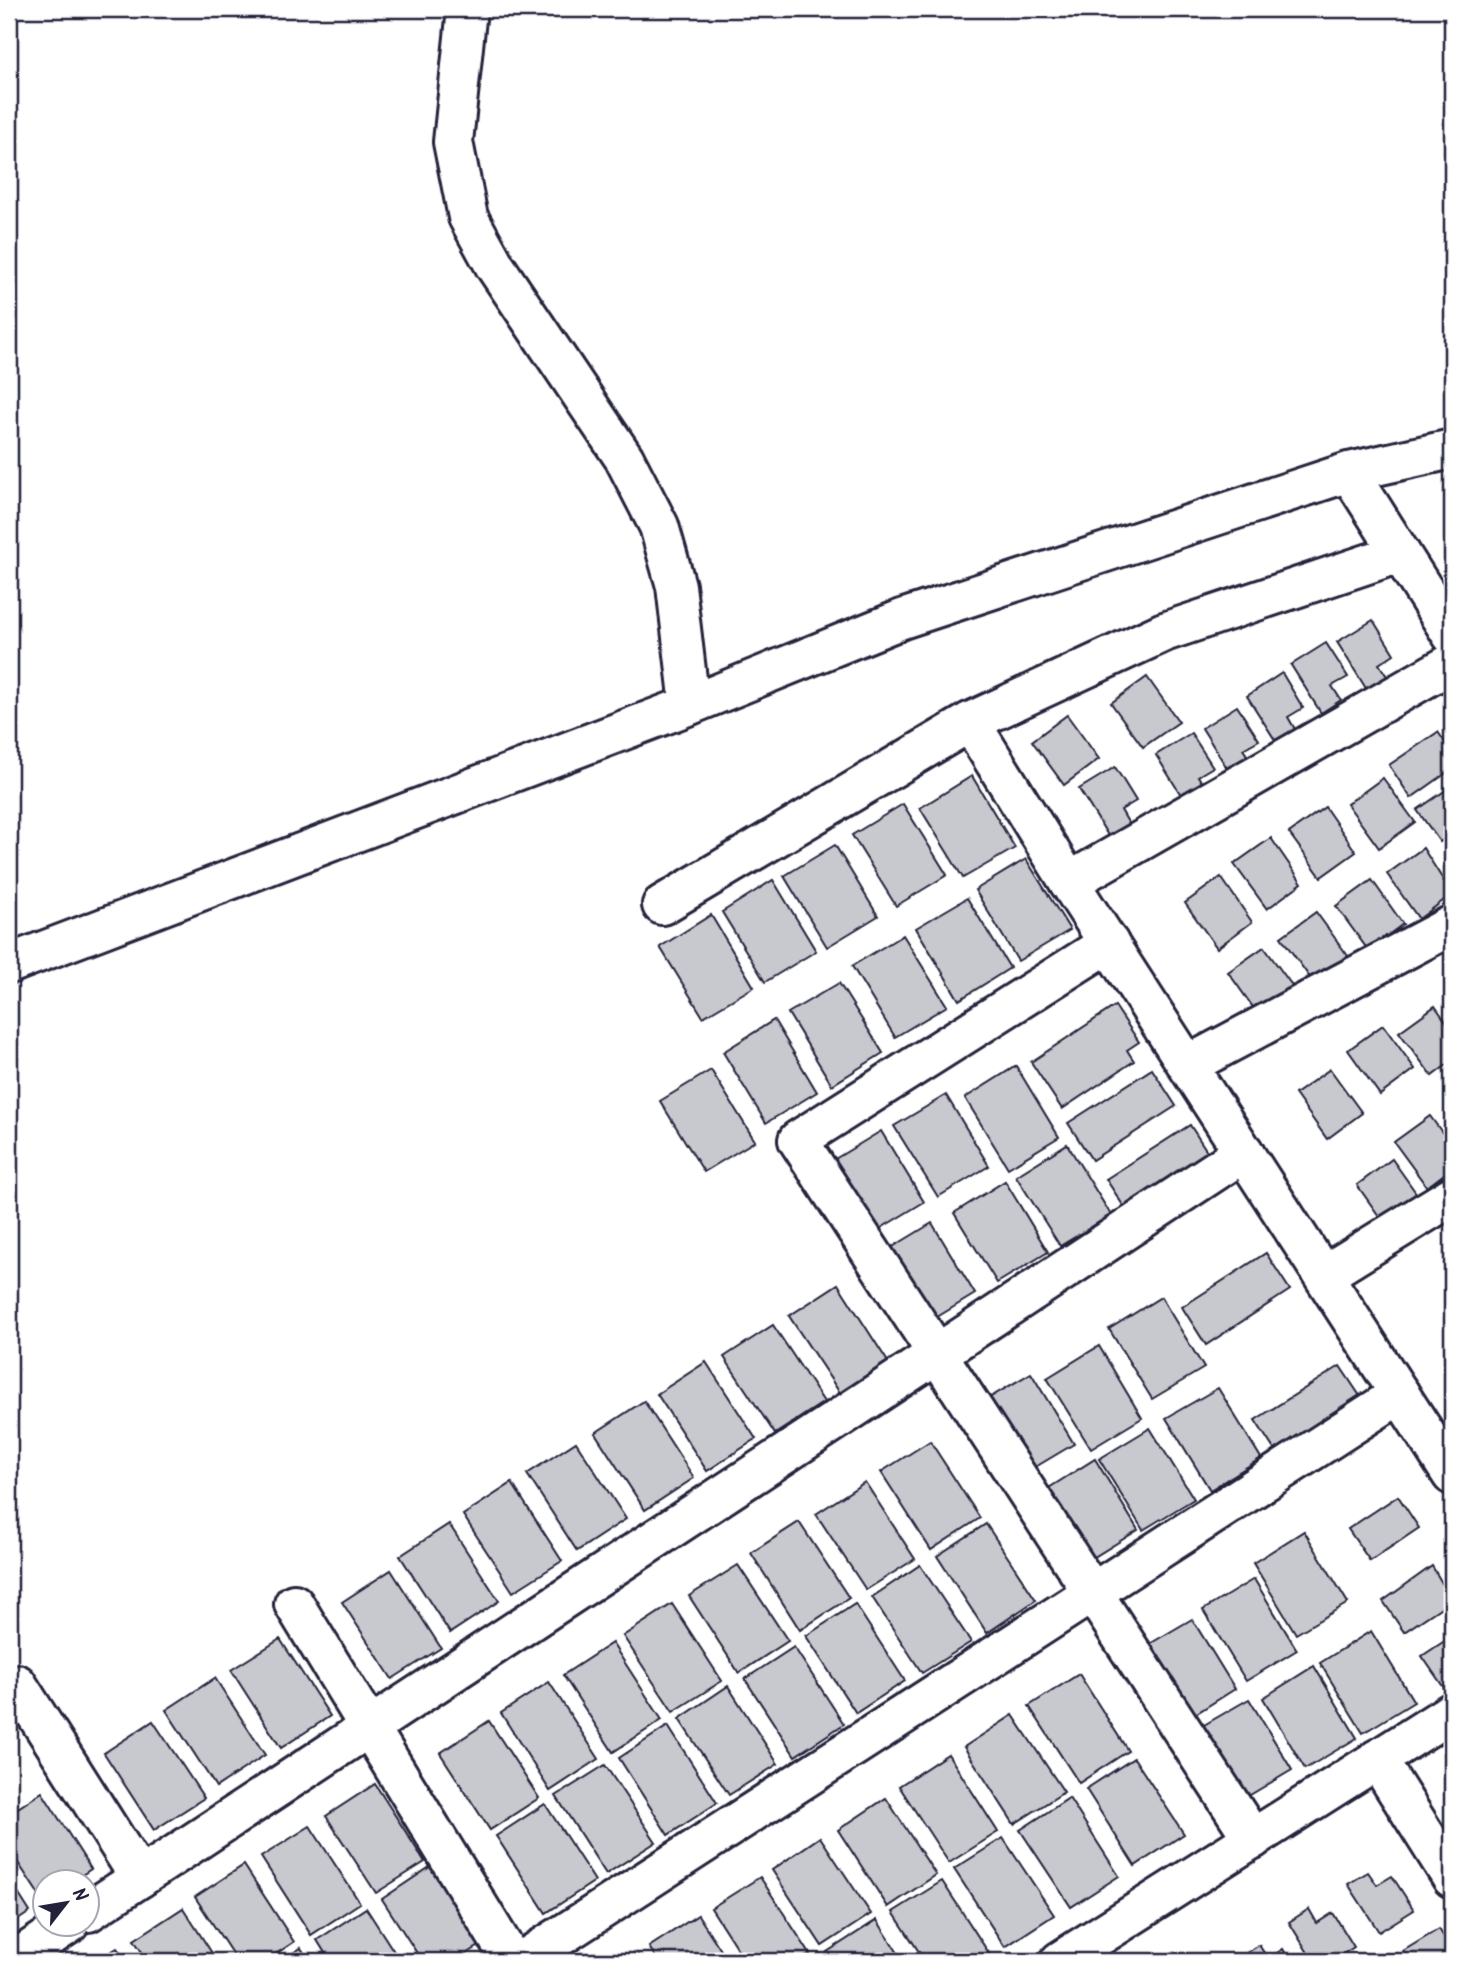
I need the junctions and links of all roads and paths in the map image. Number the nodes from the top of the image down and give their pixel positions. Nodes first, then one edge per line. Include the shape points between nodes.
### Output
1 (467, 9) edge
2 (1452, 449) edge
3 (1349, 472) junction
4 (1400, 553) junction
5 (1452, 635) edge
6 (1452, 663) edge
7 (690, 705) junction
8 (970, 722) junction
9 (1069, 882) junction
10 (663, 905) dead end
11 (1452, 925) edge
12 (1109, 943) junction
13 (9, 964) edge
14 (1188, 1065) junction
15 (1244, 1152) junction
16 (1452, 1196) edge
17 (1324, 1275) junction
18 (937, 1353) junction
19 (1400, 1394) junction
20 (1452, 1475) edge
21 (1092, 1592) junction
22 (294, 1604) dead end
23 (17, 1684) dead end
24 (1452, 1712) edge
25 (369, 1727) junction
26 (1377, 1759) junction
27 (1253, 1839) junction
28 (140, 1878) junction
29 (1452, 1878) edge
30 (102, 1903) edge
31 (48, 1938) edge
32 (13, 1961) edge
33 (512, 1961) edge
34 (522, 1961) edge
35 (1060, 1961) edge

1 - 7 street via 453,142 468,217 495,267 624,458 659,526 676,586
2 - 3 street
3 - 4 street
3 - 7 street via 902,619
4 - 5 street
4 - 8 street via 1164,632
6 - 9 street
7 - 13 street
8 - 9 street
8 - 10 street
9 - 12 street
11 - 14 street
12 - 14 street
12 - 18 street via 798,1140
14 - 15 street
15 - 17 street
15 - 18 street
16 - 17 street
17 - 19 street
18 - 21 street
18 - 25 street
19 - 20 street
19 - 21 street
21 - 27 street
21 - 34 street
22 - 25 street
23 - 28 street
24 - 26 street
25 - 28 street
25 - 33 street
26 - 27 street
26 - 29 street
27 - 35 street
28 - 30 street
31 - 32 street

